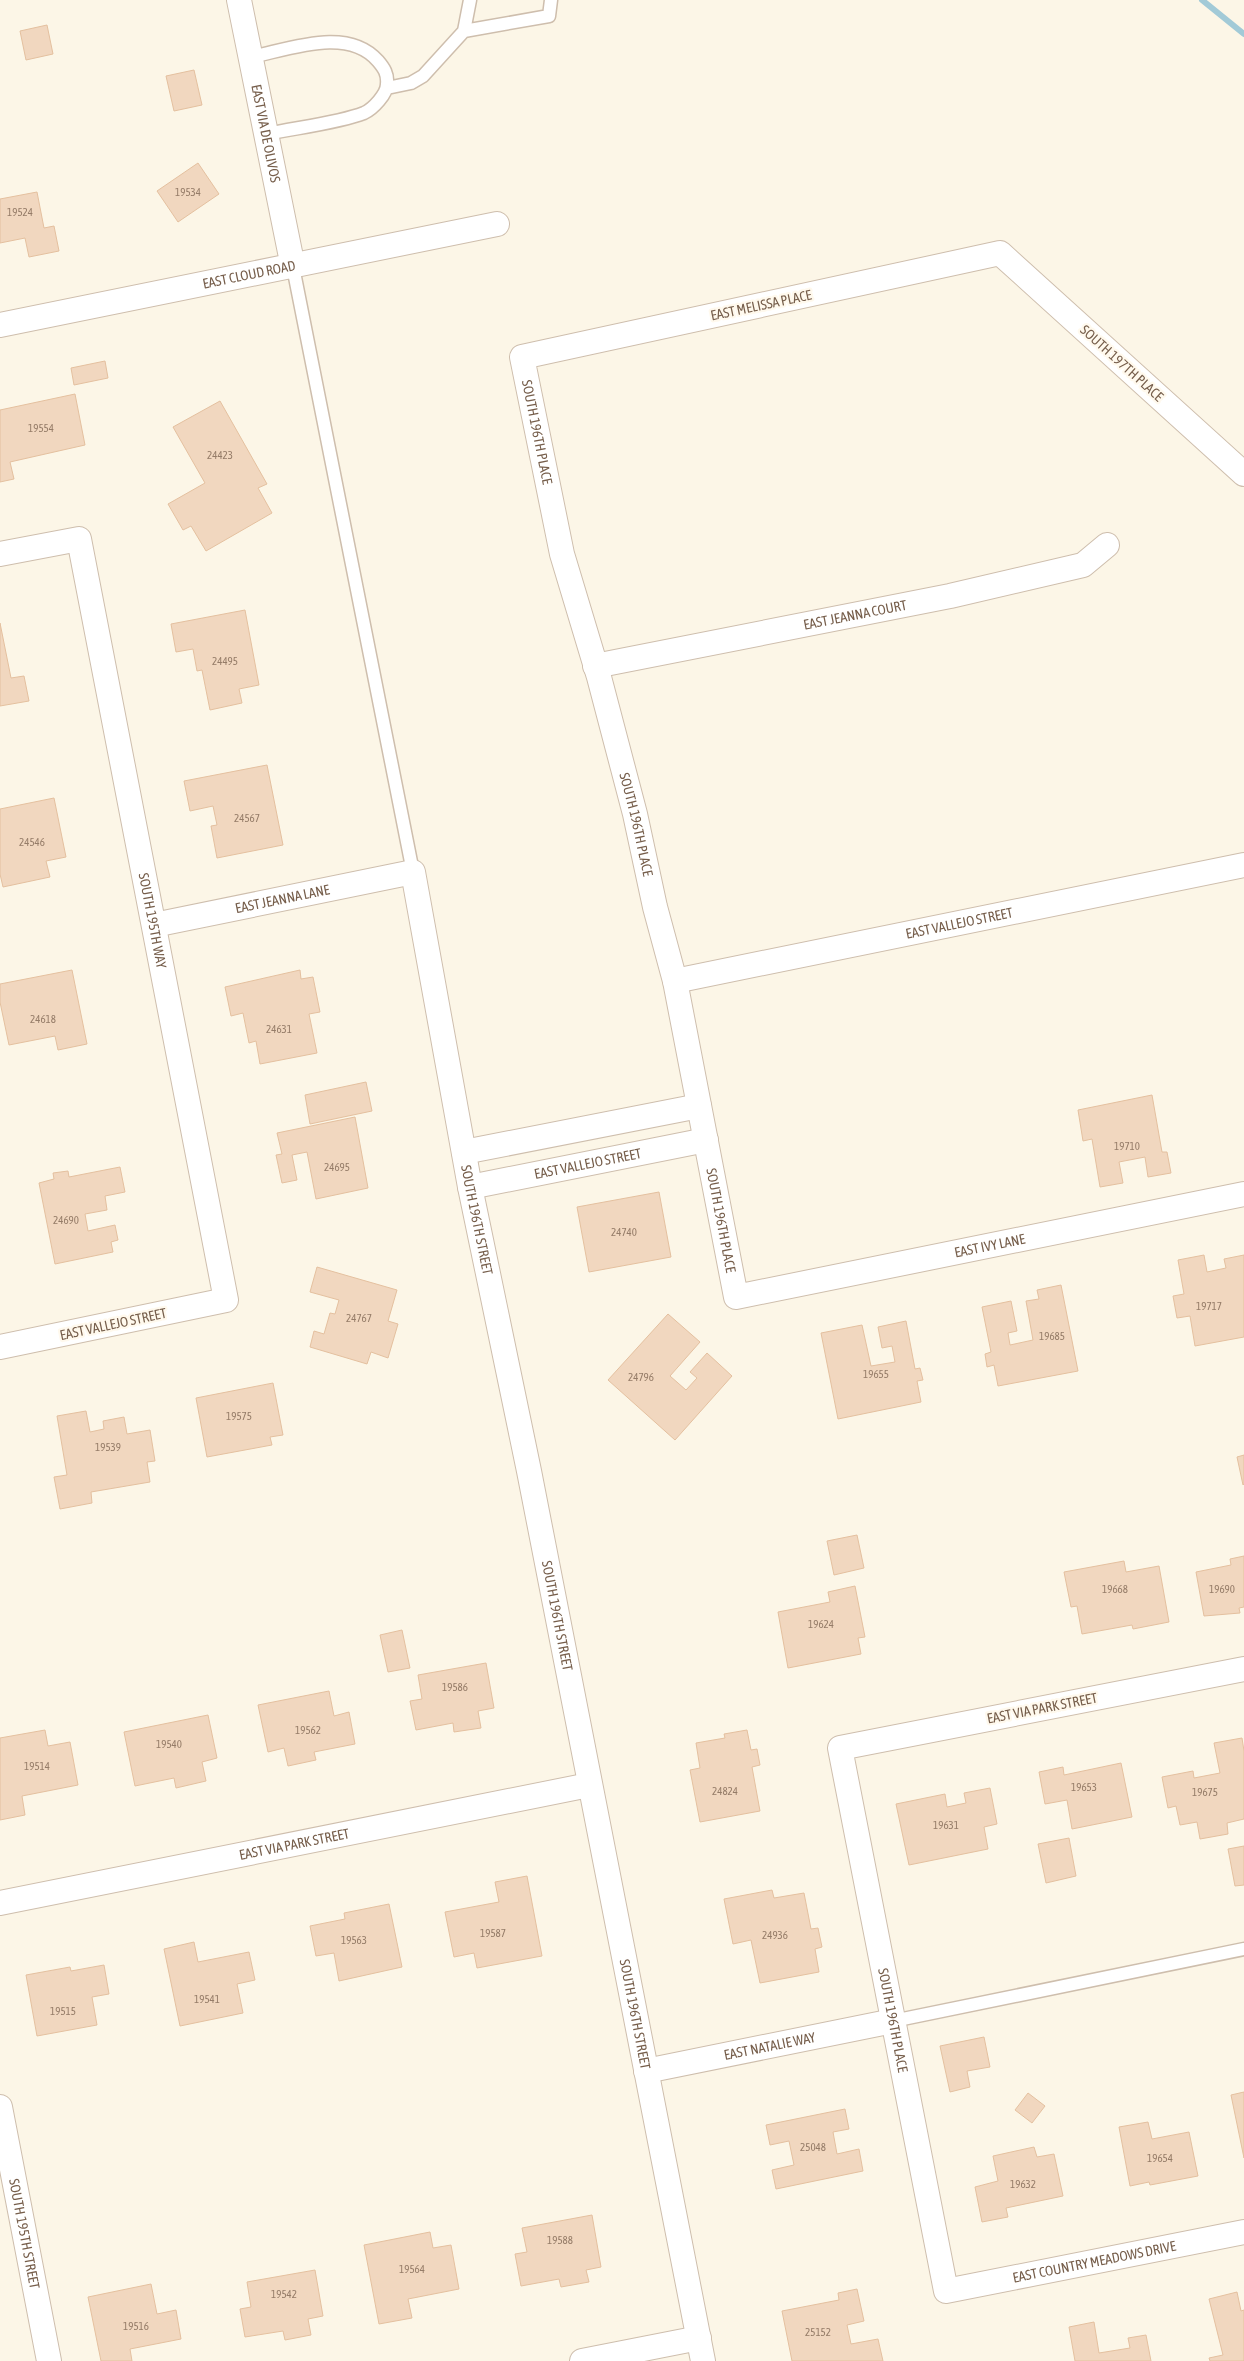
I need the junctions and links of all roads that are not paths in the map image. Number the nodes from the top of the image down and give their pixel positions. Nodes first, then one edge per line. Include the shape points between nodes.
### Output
1 (240, 0) edge
2 (470, 0) edge
3 (552, 0) edge
4 (464, 31) junction
5 (251, 58) junction
6 (388, 88) junction
7 (266, 134) junction
8 (497, 224) dead end
9 (1000, 253) joint
10 (293, 267) junction
11 (0, 325) edge
12 (522, 357) joint
13 (1244, 474) edge
14 (1106, 544) dead end
15 (0, 554) edge
16 (595, 666) junction
17 (1244, 865) edge
18 (412, 872) junction
19 (154, 925) junction
20 (675, 981) junction
21 (700, 1106) junction
22 (630, 1120) junction
23 (706, 1140) junction
24 (464, 1152) junction
25 (636, 1154) junction
26 (470, 1187) junction
27 (1244, 1194) edge
28 (736, 1296) joint
29 (226, 1300) joint
30 (0, 1347) edge
31 (1244, 1669) edge
32 (840, 1748) joint
33 (589, 1785) junction
34 (0, 1903) edge
35 (1244, 1949) edge
36 (893, 2021) junction
37 (646, 2071) junction
38 (0, 2107) edge
39 (1244, 2232) edge
40 (946, 2291) joint
41 (699, 2338) junction
42 (49, 2361) edge
43 (582, 2361) edge
44 (703, 2361) edge

1 - 5 street, EAST VIA DE OLIVOS
2 - 4 lane
3 - 4 lane via 548,16
4 - 6 lane via 423,76 411,83
5 - 6 lane via 323,42 346,42 363,48 385,69
5 - 7 street, EAST VIA DE OLIVOS
6 - 7 lane via 365,113
7 - 10 street, EAST VIA DE OLIVOS
8 - 10 street, EAST CLOUD ROAD
9 - 12 street, EAST MELISSA PLACE
9 - 13 street, SOUTH 197TH PLACE
10 - 11 street, EAST CLOUD ROAD
10 - 18 lane
12 - 16 street, SOUTH 196TH PLACE via 562,554
14 - 16 street, EAST JEANNA COURT via 1083,565 950,596
15 - 19 street, SOUTH 195TH WAY via 79,539
16 - 20 street, SOUTH 196TH PLACE
17 - 20 street, EAST VALLEJO STREET
18 - 19 street, EAST JEANNA LANE
18 - 24 street, SOUTH 196TH STREET
19 - 29 street, SOUTH 195TH WAY
20 - 21 street, SOUTH 196TH PLACE
21 - 22 street
21 - 23 street, SOUTH 196TH PLACE
22 - 24 street
22 - 25 street
23 - 25 street, EAST VALLEJO STREET
23 - 28 street, SOUTH 196TH PLACE
24 - 26 street, SOUTH 196TH STREET
25 - 26 street, EAST VALLEJO STREET
26 - 33 street, SOUTH 196TH STREET
27 - 28 street, EAST IVY LANE
29 - 30 street, EAST VALLEJO STREET
31 - 32 street, EAST VIA PARK STREET
32 - 36 street, SOUTH 196TH PLACE
33 - 34 street, EAST VIA PARK STREET
33 - 37 street, SOUTH 196TH STREET
35 - 36 lane
36 - 37 street, EAST NATALIE WAY
36 - 40 street, SOUTH 196TH PLACE
37 - 41 street, SOUTH 196TH STREET
38 - 42 street, SOUTH 195TH STREET
39 - 40 street, EAST COUNTRY MEADOWS DRIVE
41 - 43 street
41 - 44 street, SOUTH 196TH STREET

